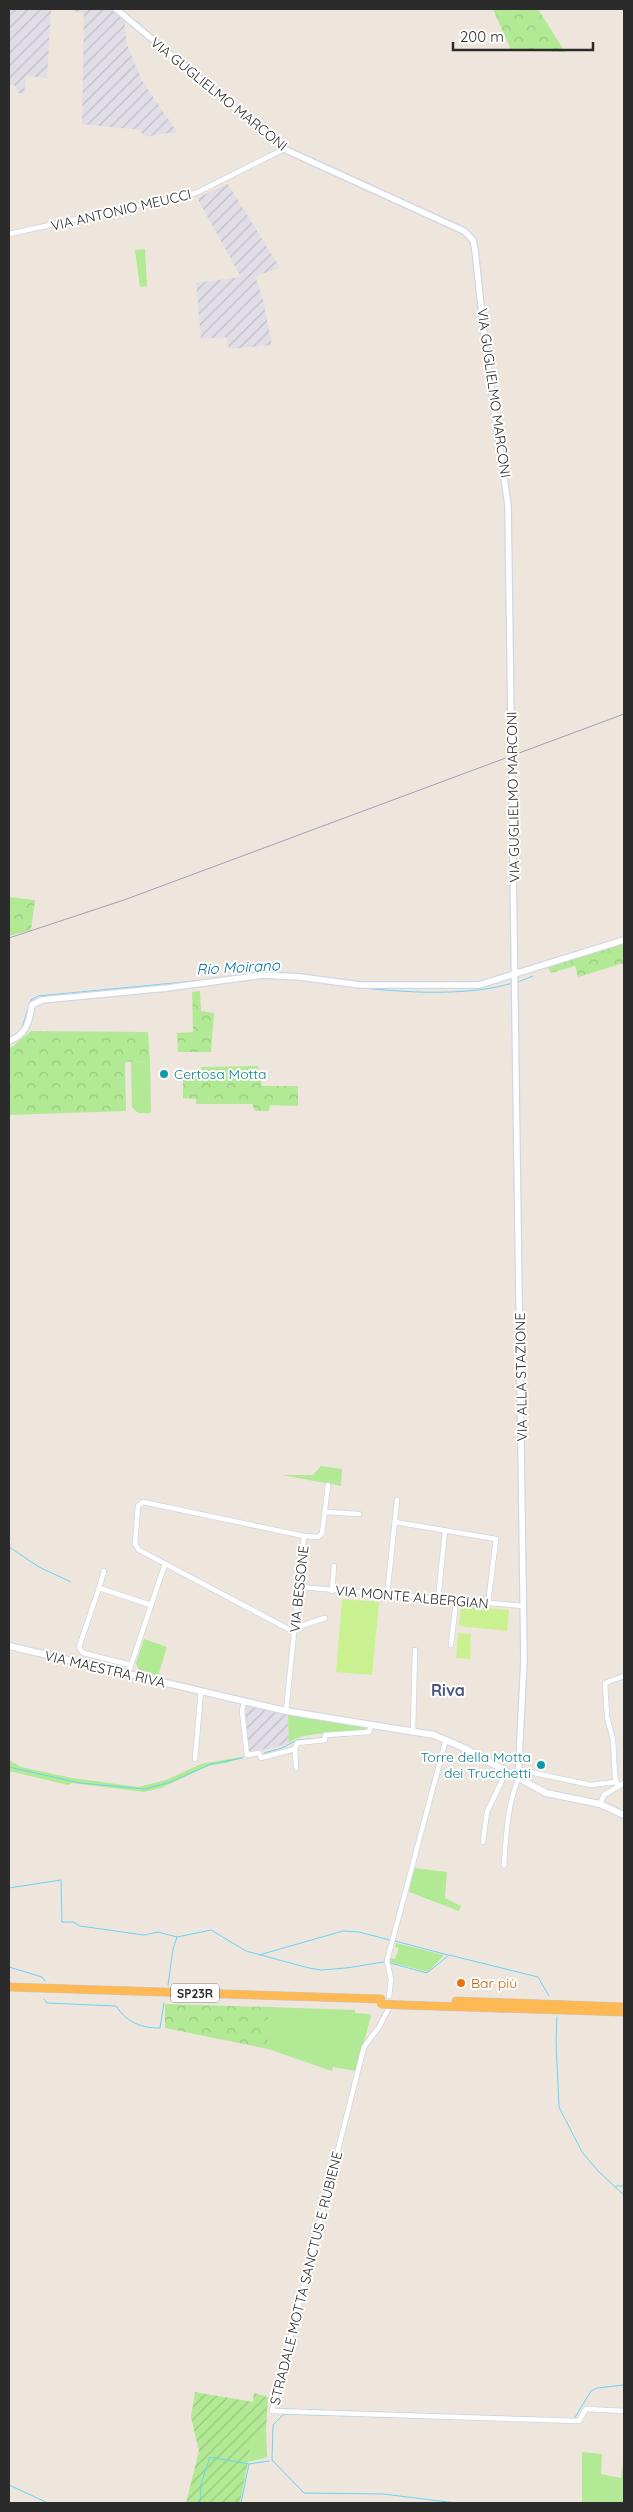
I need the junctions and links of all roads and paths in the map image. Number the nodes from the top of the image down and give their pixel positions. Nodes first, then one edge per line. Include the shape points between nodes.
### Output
1 (116, 9) edge
2 (284, 149) junction
3 (9, 234) edge
4 (624, 940) edge
5 (515, 976) junction
6 (9, 1041) edge
7 (328, 1485) dead end
8 (397, 1500) dead end
9 (325, 1512) junction
10 (359, 1514) dead end
11 (395, 1522) junction
12 (445, 1531) junction
13 (304, 1536) junction
14 (165, 1564) junction
15 (334, 1566) dead end
16 (104, 1571) dead end
17 (300, 1587) junction
18 (99, 1588) junction
19 (332, 1591) junction
20 (387, 1596) junction
21 (438, 1600) junction
22 (456, 1602) junction
23 (488, 1604) junction
24 (151, 1606) junction
25 (524, 1606) junction
26 (325, 1618) dead end
27 (295, 1630) junction
28 (451, 1645) dead end
29 (9, 1646) edge
30 (415, 1650) dead end
31 (131, 1665) junction
32 (128, 1674) junction
33 (624, 1676) edge
34 (201, 1691) junction
35 (244, 1701) junction
36 (286, 1711) junction
37 (371, 1726) junction
38 (413, 1732) junction
39 (446, 1739) junction
40 (294, 1749) junction
41 (196, 1760) dead end
42 (296, 1768) dead end
43 (520, 1770) junction
44 (506, 1772) junction
45 (518, 1779) junction
46 (624, 1783) edge
47 (617, 1785) junction
48 (600, 1804) junction
49 (624, 1815) edge
50 (484, 1842) dead end
51 (504, 1866) dead end
52 (9, 1987) edge
53 (9, 1992) edge
54 (390, 1996) dead end
55 (381, 2002) junction
56 (402, 2002) junction
57 (624, 2007) edge
58 (389, 2008) dead end
59 (624, 2012) edge
60 (624, 2410) edge

1 - 2 street, VIA GUGLIELMO MARCONI
2 - 3 street, VIA ANTONIO MEUCCI via 196,193
2 - 5 street, VIA GUGLIELMO MARCONI via 456,227 473,240 508,498
4 - 5 street
5 - 6 street via 486,984 455,986 360,985 264,975 42,1000 32,1006 25,1031 19,1038
5 - 25 street, VIA ALLA STAZIONE
7 - 9 street, VIA BESSONE
8 - 11 street
9 - 10 street
9 - 13 street, VIA BESSONE via 321,1537
11 - 12 street
11 - 20 street
12 - 21 street
12 - 23 street via 496,1539
13 - 14 street via 144,1502 138,1506 135,1544 139,1550
13 - 17 street, VIA BESSONE
14 - 24 street
14 - 27 street
15 - 19 street
16 - 18 street
17 - 19 street, VIA MONTE ALBERGIAN
17 - 27 street, VIA BESSONE
18 - 24 street
18 - 31 street via 79,1647 83,1653
19 - 20 street, VIA MONTE ALBERGIAN
20 - 21 street, VIA MONTE ALBERGIAN
21 - 22 street, VIA MONTE ALBERGIAN
22 - 23 street, VIA MONTE ALBERGIAN
22 - 28 street
23 - 25 street, VIA MONTE ALBERGIAN
24 - 31 street
25 - 43 street, VIA ALLA STAZIONE
26 - 27 street
27 - 36 street, VIA BESSONE
29 - 32 main road, VIA MAESTRA RIVA
30 - 38 street
31 - 32 street
32 - 34 main road, VIA MAESTRA RIVA
33 - 47 street via 605,1684
34 - 35 main road, VIA MAESTRA RIVA
34 - 41 street
35 - 36 main road, VIA MAESTRA RIVA
35 - 40 street, VIA MAESTRA RIVA via 242,1711 247,1755 259,1753 261,1758
36 - 37 main road, VIA MAESTRA RIVA
37 - 38 main road, VIA MAESTRA RIVA
37 - 40 street, VIA MAESTRA RIVA via 369,1732 325,1735 325,1740 297,1743
38 - 39 main road, VIA MAESTRA RIVA
39 - 44 main road, VIA MAESTRA RIVA
39 - 54 street via 386,1963
40 - 42 street
43 - 45 street, VIA ALLA STAZIONE
43 - 47 street via 591,1785
44 - 45 main road, VIA MAESTRA RIVA
44 - 50 street via 487,1812
45 - 48 main road, VIA MAESTRA RIVA via 551,1795
45 - 51 street via 508,1815
46 - 47 street
47 - 48 street via 604,1795
48 - 49 main road, VIA MAESTRA RIVA
52 - 55 highway, SP23R
53 - 55 highway, SP23R
55 - 56 highway, SP23R
56 - 57 highway, SP23R
56 - 59 highway, SP23R
58 - 60 street, STRADALE MOTTA SANCTUS E RUBIENE via 364,2048 272,2411 579,2421 586,2409

